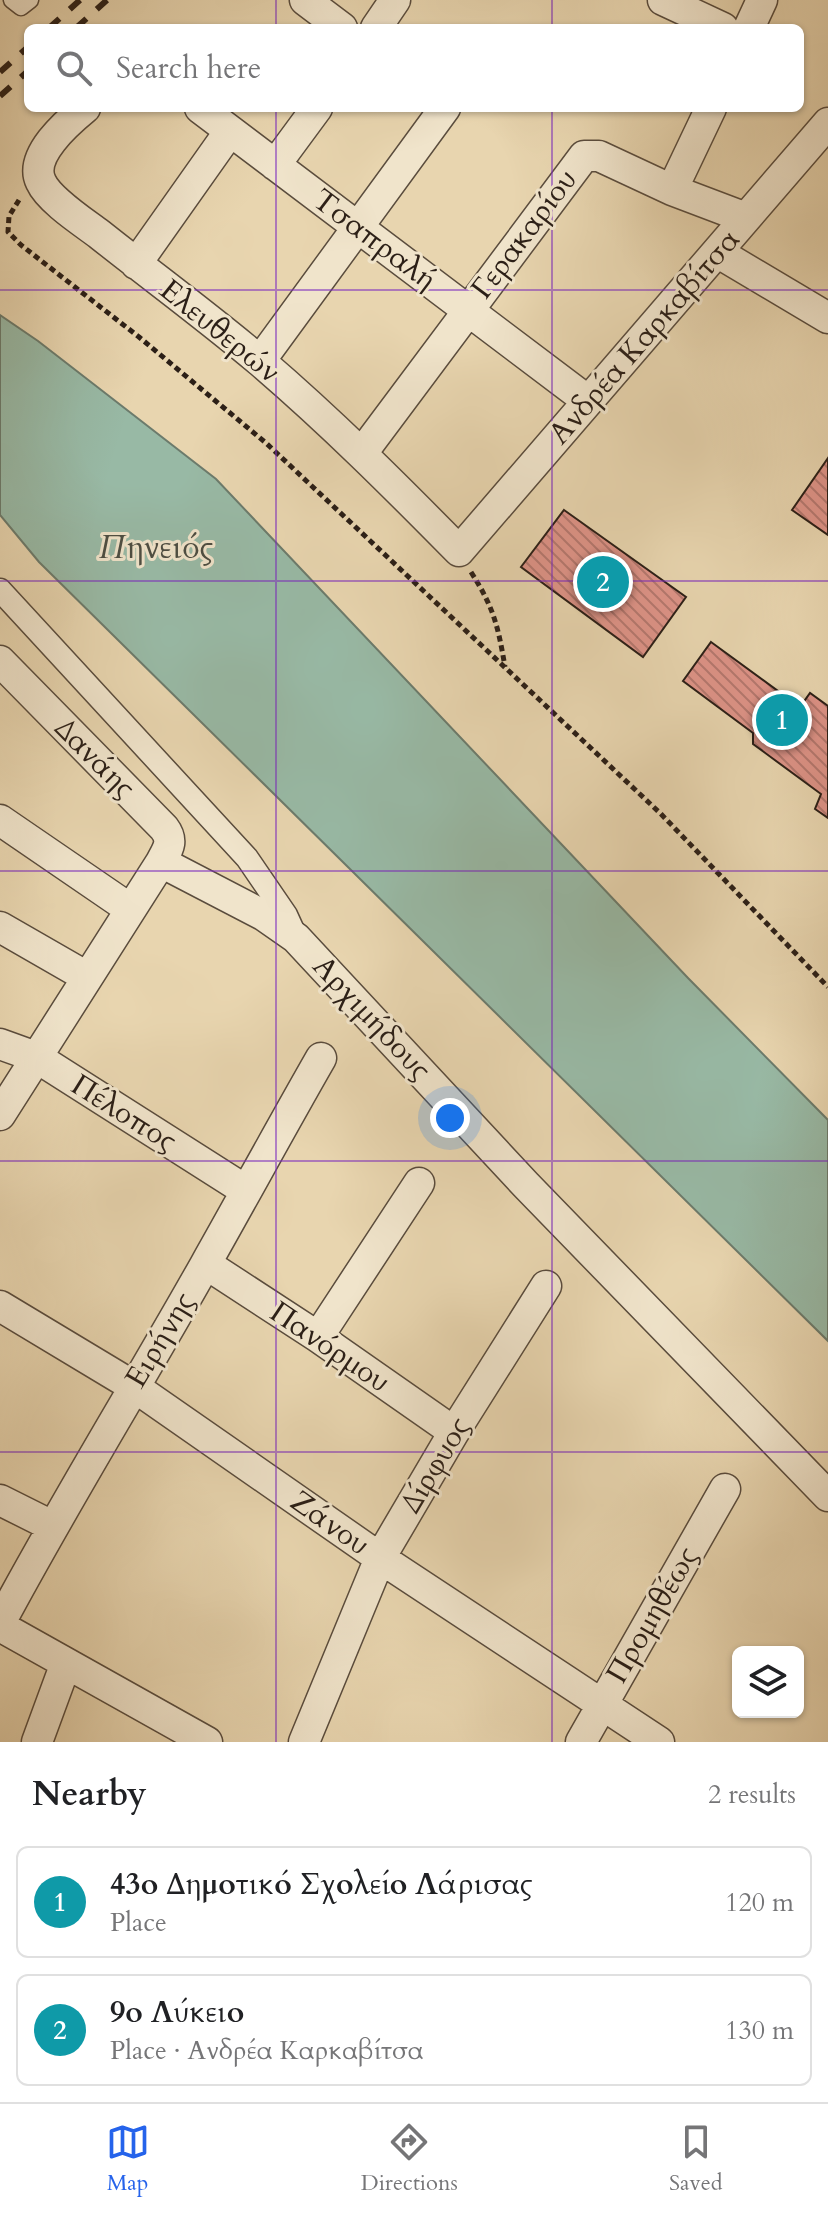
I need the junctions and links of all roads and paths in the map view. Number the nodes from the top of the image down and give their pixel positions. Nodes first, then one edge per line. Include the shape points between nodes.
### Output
1 (12, 0) edge
2 (30, 0) edge
3 (305, 0) edge
4 (395, 0) edge
5 (663, 0) edge
6 (762, 0) edge
7 (337, 24) edge
8 (379, 24) edge
9 (714, 24) edge
10 (751, 24) edge
11 (80, 112) edge
12 (205, 112) edge
13 (314, 112) edge
14 (442, 112) edge
15 (709, 112) edge
16 (828, 123) edge
17 (230, 131) junction
18 (275, 165) junction
19 (40, 180) junction
20 (672, 190) junction
21 (746, 218) junction
22 (356, 227) junction
23 (717, 252) junction
24 (136, 264) junction
25 (467, 310) junction
26 (828, 318) edge
27 (260, 361) junction
28 (588, 401) junction
29 (362, 453) junction
30 (459, 551) junction
31 (0, 590) edge
32 (0, 661) edge
33 (505, 668) junction
34 (0, 820) edge
35 (161, 862) junction
36 (130, 909) junction
37 (0, 927) edge
38 (296, 938) junction
39 (87, 977) junction
40 (828, 987) edge
41 (0, 1044) edge
42 (36, 1057) junction
43 (321, 1058) dead end
44 (0, 1115) edge
45 (419, 1183) dead end
46 (245, 1190) junction
47 (206, 1264) junction
48 (546, 1286) dead end
49 (0, 1306) edge
50 (318, 1337) junction
51 (133, 1386) junction
52 (454, 1432) junction
53 (725, 1489) dead end
54 (828, 1496) edge
55 (0, 1500) edge
56 (52, 1526) junction
57 (380, 1558) junction
58 (0, 1625) edge
59 (66, 1663) junction
60 (601, 1704) junction
61 (37, 1742) edge
62 (207, 1742) edge
63 (304, 1742) edge
64 (581, 1742) edge
65 (659, 1742) edge

1 - 2 lane via 21,7
3 - 7 street
4 - 8 street
5 - 9 street
6 - 10 street
11 - 19 street via 50,141
12 - 17 street, Τσαπραλή
13 - 18 street
14 - 22 street
15 - 20 street
16 - 21 street, Ανδρέα Καρκαβίτσα
17 - 18 street, Τσαπραλή
17 - 24 street
18 - 22 street, Τσαπραλή
19 - 24 street, Ελευθερών
19 - 33 path via 19,199 9,216 8,232 266,443
20 - 21 street, Γερακαρίου
20 - 25 street, Γερακαρίου via 599,156 584,156
21 - 23 street, Ανδρέα Καρκαβίτσα
22 - 25 street, Τσαπραλή
22 - 27 street
23 - 26 street
23 - 28 street, Ανδρέα Καρκαβίτσα
24 - 27 street, Ελευθερών
25 - 28 street, Τσαπραλή
25 - 29 street, Γερακαρίου
27 - 29 street, Ελευθερών
28 - 30 street, Ανδρέα Καρκαβίτσα
29 - 30 street, Ελευθερών
30 - 33 path via 498,621
31 - 38 street via 247,858
32 - 35 street, Δανάης via 169,834 170,846
33 - 40 path via 660,813
34 - 36 street
35 - 36 street
35 - 38 street, Αρχιμήδους
36 - 39 street
37 - 39 street
38 - 54 street, Αρχιμήδους
39 - 42 street
41 - 42 street, Πέλοπος
42 - 44 street
42 - 46 street, Πέλοπος
43 - 46 street, Ειρήνης
45 - 50 street
46 - 47 street, Ειρήνης
47 - 50 street, Πανόρμου
47 - 51 street, Ειρήνης
48 - 52 street, Δίρφυος
49 - 51 street, Ζάνου
50 - 52 street, Πανόρμου
51 - 56 street, Ειρήνης
51 - 57 street, Ζάνου
52 - 57 street, Δίρφυος
53 - 60 street, Προμηθέως
55 - 56 street
56 - 58 street, Ειρήνης
57 - 60 street, Ζάνου
57 - 63 street, Δίρφυος
58 - 59 street
59 - 61 street
59 - 62 street
60 - 64 street, Προμηθέως
60 - 65 street, Ζάνου

